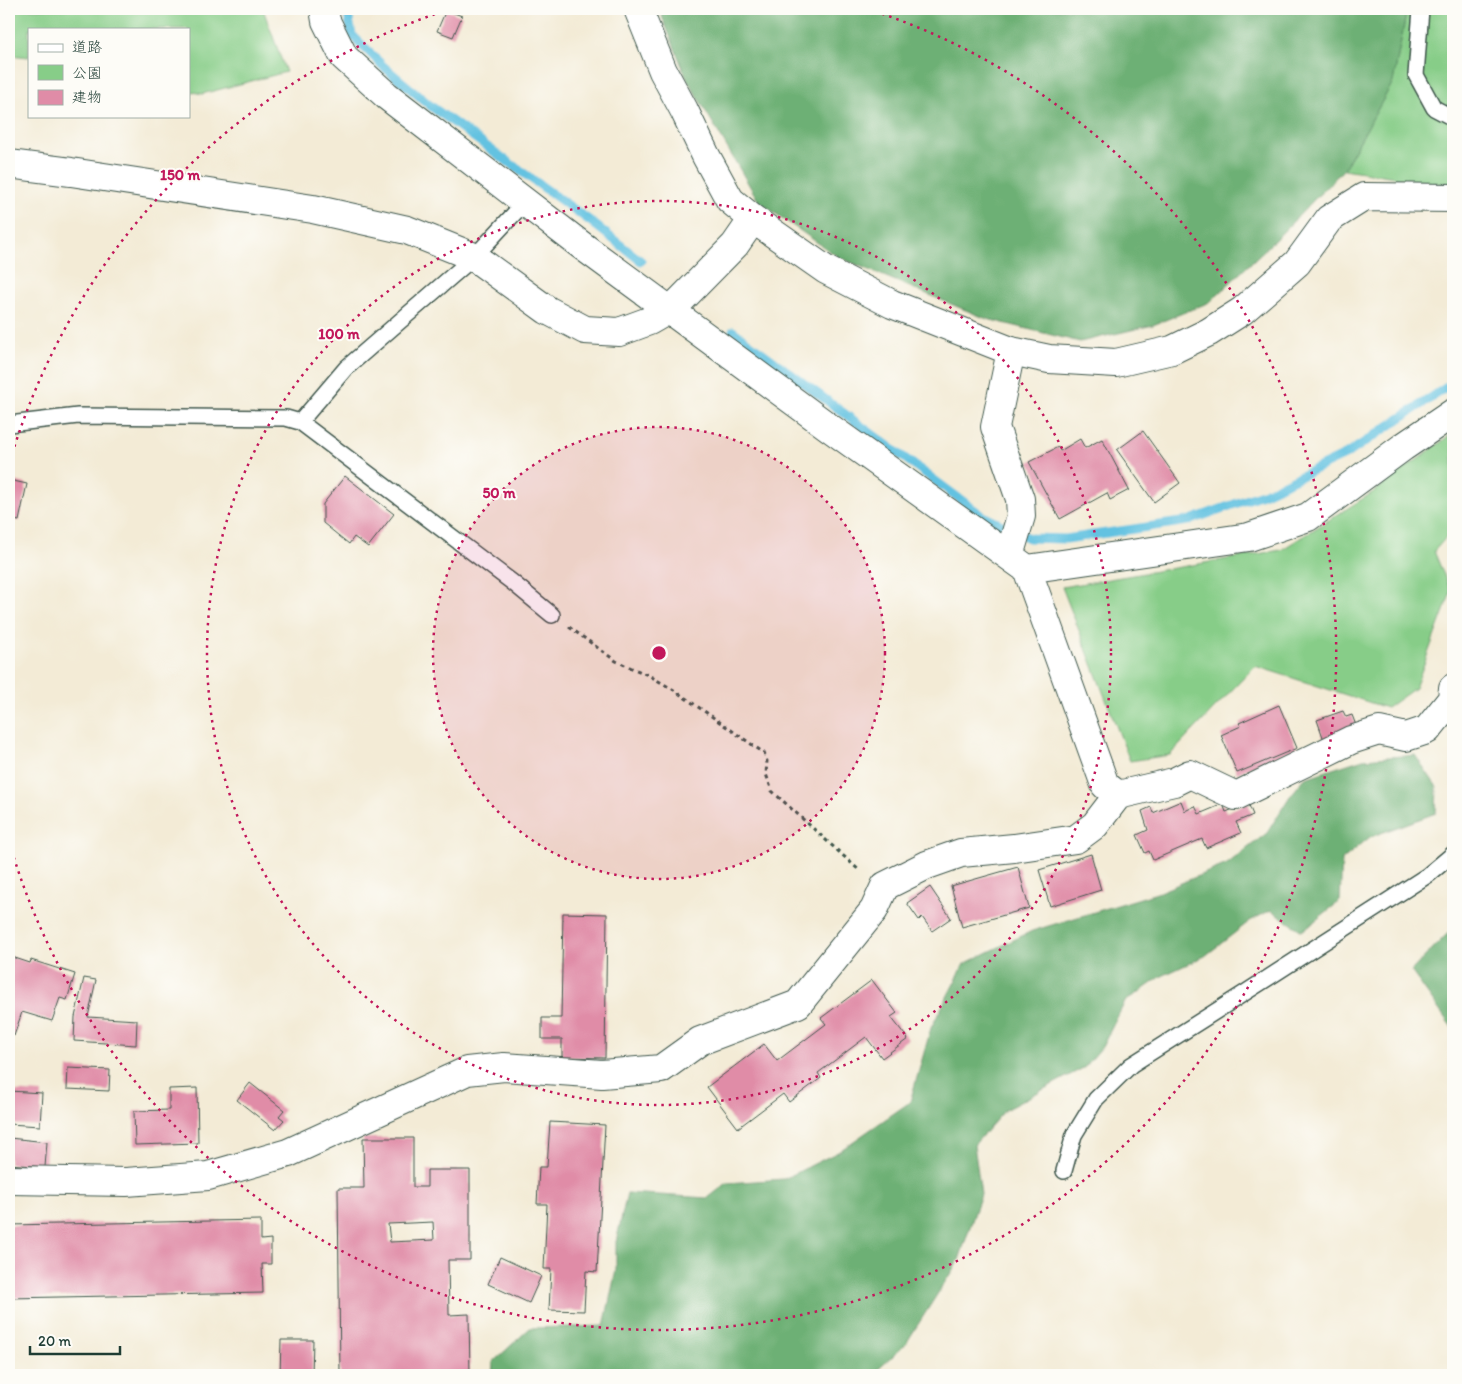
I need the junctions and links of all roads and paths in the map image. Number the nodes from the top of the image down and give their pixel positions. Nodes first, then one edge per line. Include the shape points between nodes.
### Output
1 (324, 9) edge
2 (638, 9) edge
3 (1421, 9) edge
4 (1453, 118) edge
5 (9, 164) edge
6 (1453, 198) edge
7 (525, 202) junction
8 (753, 219) junction
9 (474, 257) junction
10 (669, 310) junction
11 (1011, 351) junction
12 (1453, 413) edge
13 (300, 422) junction
14 (9, 424) edge
15 (1018, 562) junction
16 (552, 616) joint
17 (1453, 688) edge
18 (1118, 795) junction
19 (1453, 854) edge
20 (885, 886) junction
21 (1064, 1171) dead end
22 (9, 1180) edge

1 - 7 street via 326,21 344,57 387,96
2 - 8 street via 663,71 710,164 730,200
3 - 4 lane via 1416,75 1434,108
5 - 9 street via 313,209 407,230
6 - 11 street via 1364,198 1329,219 1297,264 1242,310 1209,332 1172,350 1116,363 1049,359
7 - 9 lane
7 - 10 street
8 - 10 street via 735,245
8 - 11 street via 826,270 892,304
9 - 10 street via 547,310 585,330 619,332
9 - 13 lane via 346,368
10 - 15 street
11 - 15 street via 995,427 1020,499 1022,516
12 - 15 street via 1308,517 1249,537
13 - 14 lane via 286,418 78,416
13 - 16 lane via 512,582
15 - 18 street via 1105,785
16 - 20 path via 616,661 674,690 764,753 772,791 868,877
17 - 18 street via 1452,699 1427,730 1406,737 1378,731 1351,740 1236,796 1190,774 1174,782
18 - 20 street via 1095,825 1076,839 961,852
19 - 21 lane via 1420,880 1131,1065 1096,1099 1074,1135
20 - 22 street via 874,910 798,1004 700,1041 661,1069 602,1074 504,1067 467,1071 288,1153 208,1176 126,1182

